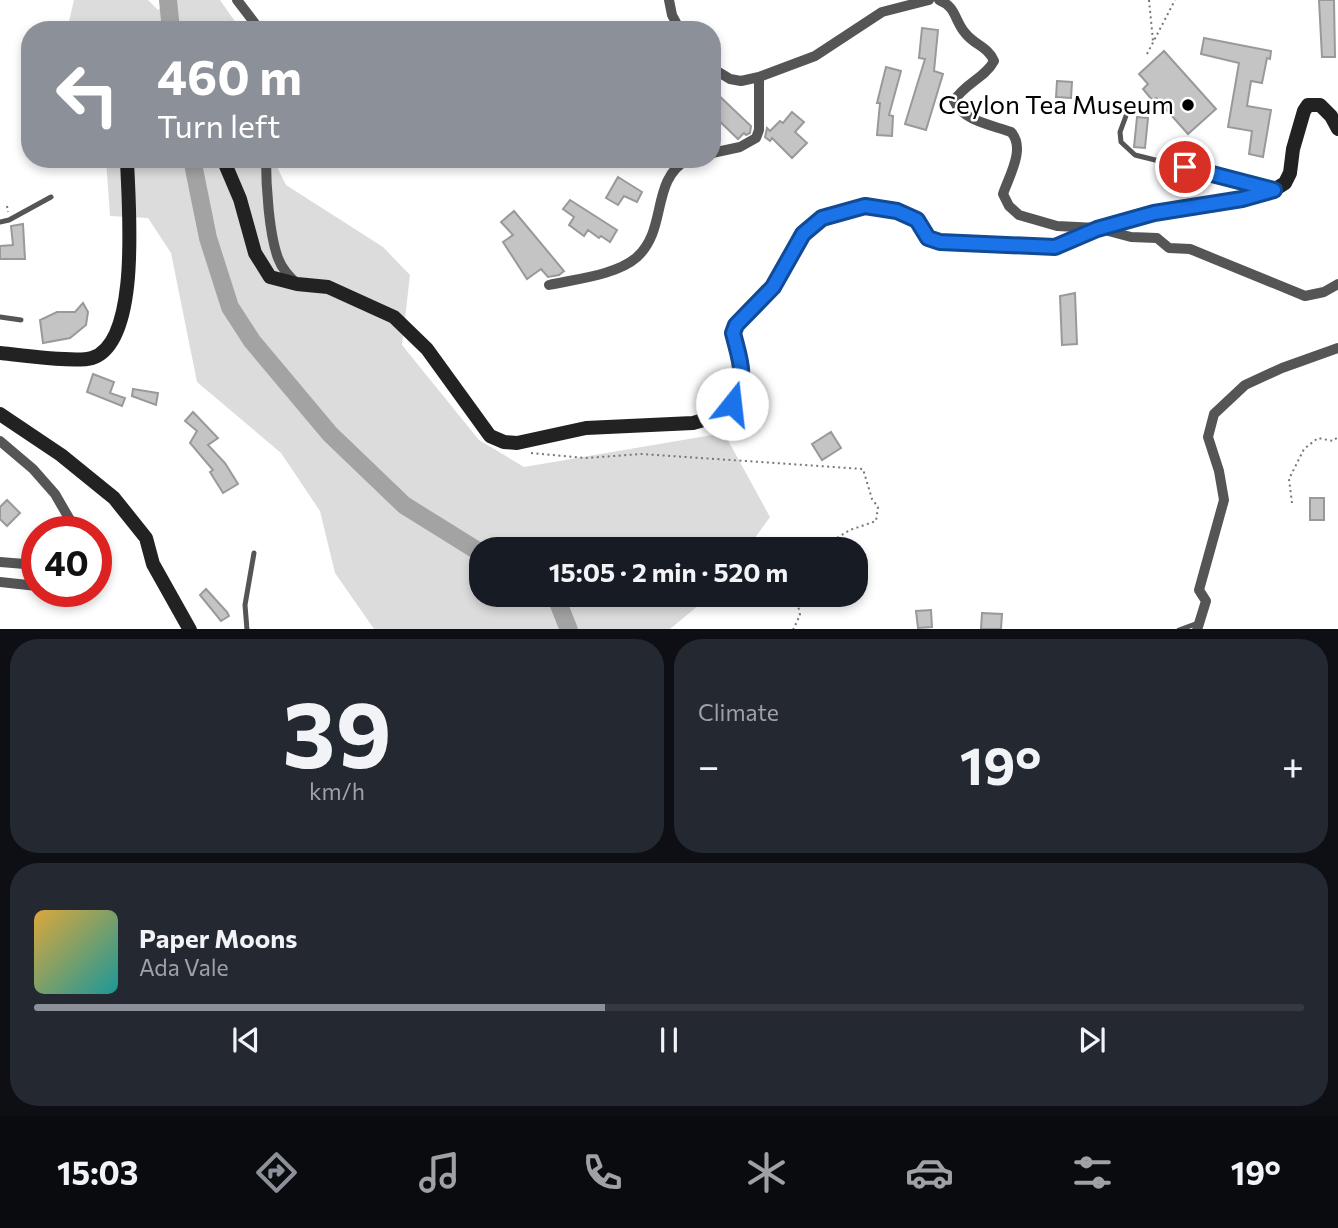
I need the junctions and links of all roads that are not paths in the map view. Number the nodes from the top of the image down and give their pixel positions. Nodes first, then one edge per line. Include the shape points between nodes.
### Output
1 (237, 0) edge
2 (669, 0) edge
3 (929, 0) edge
4 (939, 0) edge
5 (253, 21) edge
6 (675, 21) edge
7 (721, 74) edge
8 (759, 77) junction
9 (1130, 105) dead end
10 (1338, 129) edge
11 (721, 151) edge
12 (127, 168) edge
13 (227, 168) edge
14 (266, 168) edge
15 (676, 168) edge
16 (1274, 190) junction
17 (51, 197) dead end
18 (0, 222) edge
19 (1097, 229) junction
20 (297, 284) junction
21 (1338, 284) edge
22 (549, 285) dead end
23 (0, 317) edge
24 (21, 320) dead end
25 (1338, 348) edge
26 (0, 353) edge
27 (0, 414) edge
28 (0, 441) edge
29 (67, 516) edge
30 (254, 552) dead end
31 (0, 562) edge
32 (21, 564) edge
33 (0, 582) edge
34 (21, 584) edge
35 (1197, 626) edge
36 (190, 629) edge
37 (247, 629) edge
38 (1179, 629) edge

1 - 5 street
2 - 6 street
3 - 8 street via 882,12 815,56
4 - 19 street via 949,4 966,34 990,52 994,61 954,101 967,116 1016,138 1018,148 1003,194 1009,206 1019,215 1057,226
7 - 8 street via 741,81
8 - 11 street via 756,138
9 - 16 lane via 1121,142 1135,155
10 - 16 street via 1320,105 1308,105 1290,173
12 - 26 street via 130,257 117,332 93,358
13 - 20 street via 255,253 270,276
14 - 20 street via 277,256
15 - 22 street via 664,187 655,232 637,257 610,271
16 - 19 street
17 - 18 lane
19 - 20 street via 1055,247 940,242 928,238 917,220 865,206 822,218 803,234 773,287 736,325 733,333 743,374 740,390 718,416 693,423 586,428 517,443 490,436 427,349 394,317 328,287
19 - 21 street via 1157,238 1169,248 1190,249 1305,296
23 - 24 lane
25 - 35 street via 1245,385 1214,414 1208,437 1224,500 1199,590 1206,601
27 - 36 street via 114,498 146,538 153,564
28 - 29 street via 33,469
30 - 37 lane via 245,605
31 - 32 street
33 - 34 street
35 - 38 lane

